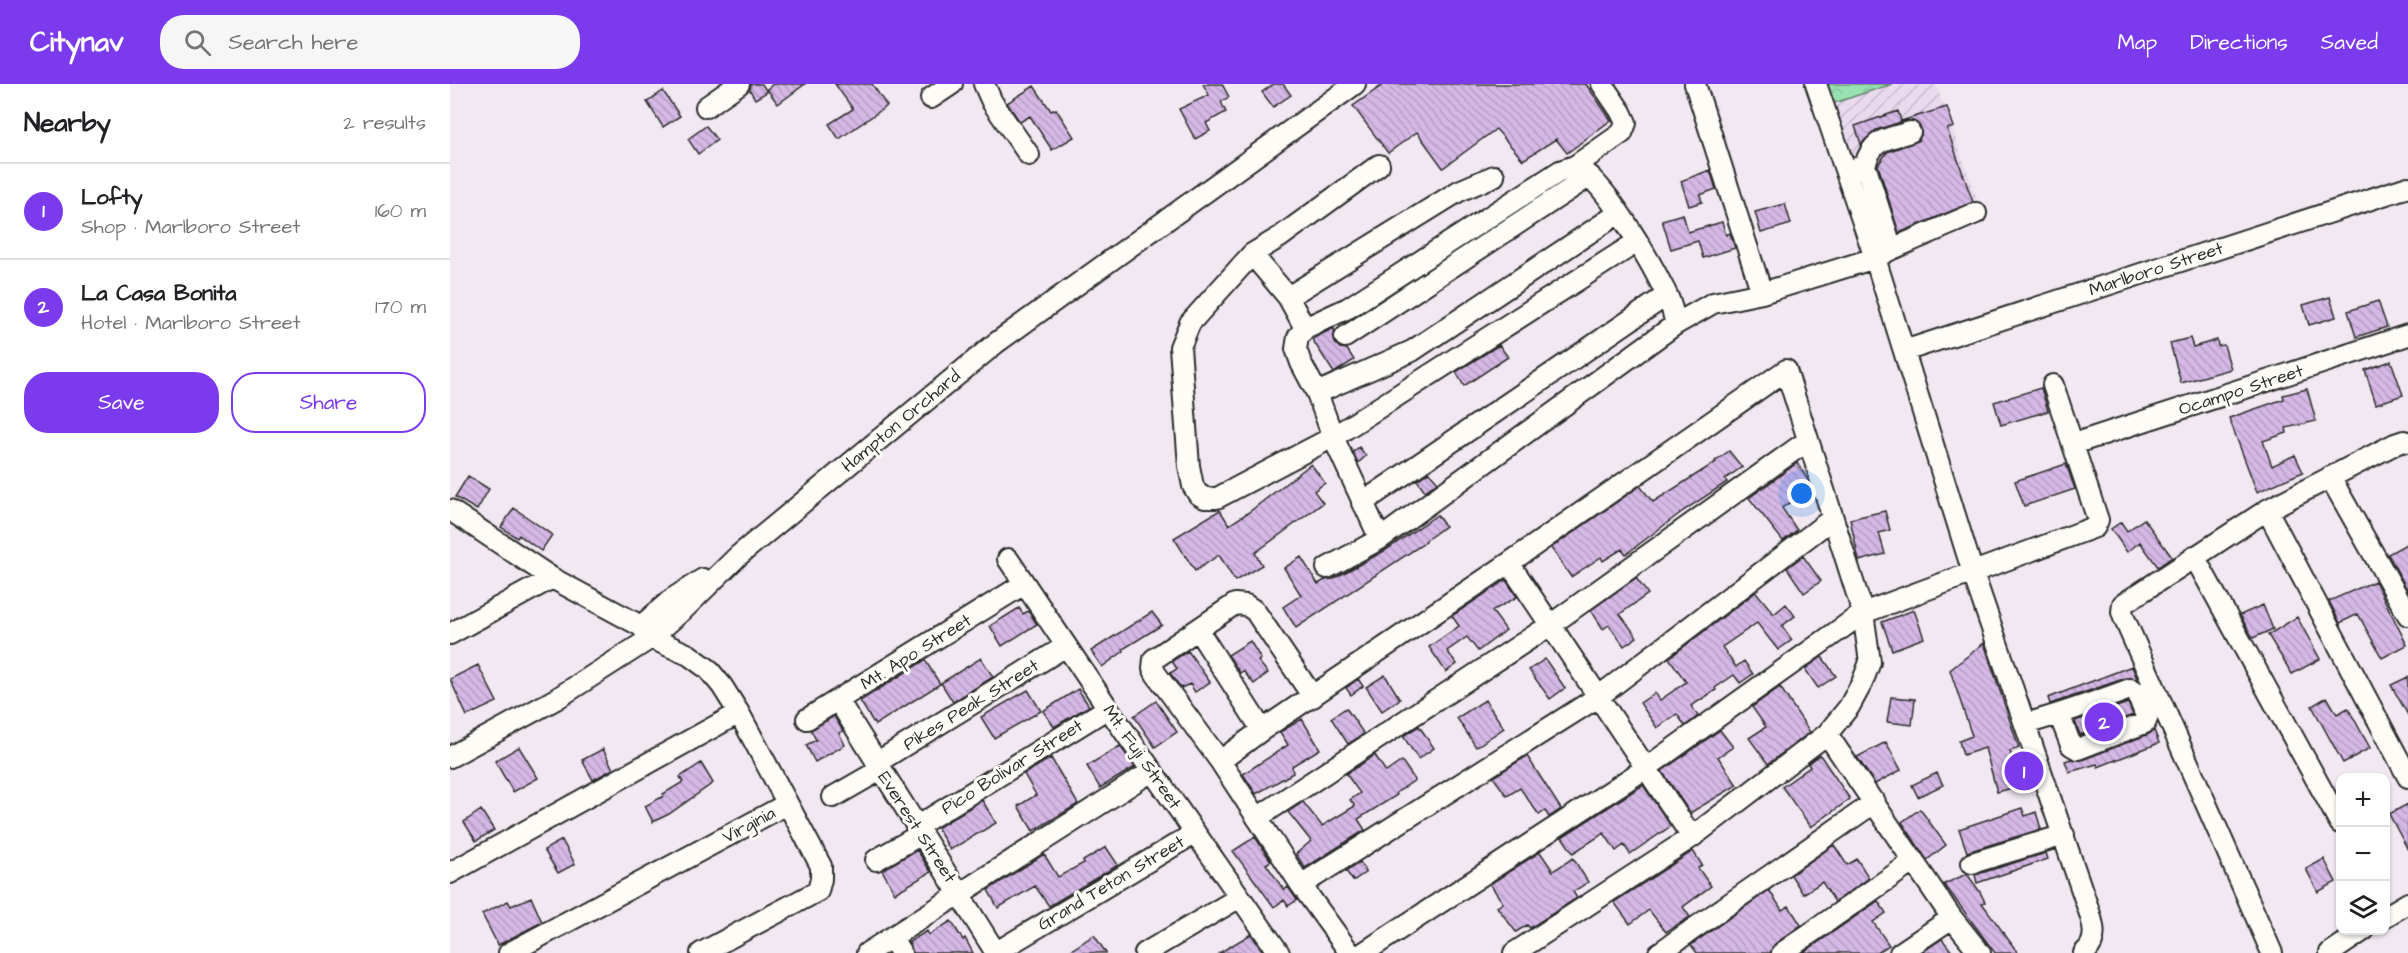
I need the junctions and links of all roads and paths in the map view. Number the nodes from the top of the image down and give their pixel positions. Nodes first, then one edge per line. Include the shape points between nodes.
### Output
1 (740, 84) edge
2 (952, 84) edge
3 (984, 84) edge
4 (1355, 84) edge
5 (1602, 84) edge
6 (1695, 84) edge
7 (1816, 84) edge
8 (931, 98) dead end
9 (706, 107) dead end
10 (1910, 132) dead end
11 (1029, 155) dead end
12 (1379, 165) dead end
13 (1856, 169) junction
14 (1583, 171) junction
15 (1494, 176) dead end
16 (2408, 186) edge
17 (1619, 213) junction
18 (1976, 213) dead end
19 (1637, 242) junction
20 (1883, 253) junction
21 (1252, 254) junction
22 (1761, 293) junction
23 (1668, 295) junction
24 (1288, 297) junction
25 (1676, 324) junction
26 (1305, 328) junction
27 (2408, 336) edge
28 (1345, 337) dead end
29 (1904, 351) junction
30 (2053, 385) dead end
31 (1317, 393) junction
32 (1333, 437) junction
33 (1807, 441) junction
34 (2408, 442) edge
35 (2073, 444) junction
36 (2330, 477) junction
37 (1362, 503) junction
38 (2266, 510) junction
39 (1833, 518) junction
40 (455, 519) edge
41 (1380, 539) junction
42 (2194, 556) junction
43 (1008, 559) dead end
44 (1509, 563) junction
45 (1327, 568) dead end
46 (1973, 573) junction
47 (552, 578) junction
48 (1024, 584) junction
49 (1863, 612) junction
50 (2408, 615) edge
51 (1550, 626) junction
52 (1198, 630) junction
53 (646, 632) junction
54 (450, 634) edge
55 (1066, 646) junction
56 (1313, 697) junction
57 (1598, 697) junction
58 (838, 700) junction
59 (1108, 708) junction
60 (739, 713) junction
61 (2059, 714) dead end
62 (807, 719) dead end
63 (2025, 724) junction
64 (1262, 730) junction
65 (1827, 734) junction
66 (450, 757) edge
67 (1220, 761) junction
68 (878, 767) junction
69 (1646, 768) junction
70 (1152, 771) junction
71 (2408, 777) edge
72 (833, 797) dead end
73 (1875, 802) junction
74 (787, 804) junction
75 (2336, 816) edge
76 (1257, 818) junction
77 (918, 831) junction
78 (1195, 833) junction
79 (2064, 835) junction
80 (1692, 837) junction
81 (876, 860) dead end
82 (1914, 861) junction
83 (1972, 863) dead end
84 (450, 873) edge
85 (1301, 885) junction
86 (960, 894) junction
87 (1240, 897) junction
88 (2408, 903) edge
89 (2390, 910) edge
90 (1952, 918) junction
91 (2357, 935) edge
92 (897, 945) edge
93 (509, 953) edge
94 (701, 953) edge
95 (867, 953) edge
96 (996, 953) edge
97 (1145, 953) edge
98 (1279, 953) edge
99 (1350, 953) edge
100 (1363, 953) edge
101 (1514, 953) edge
102 (1659, 953) edge
103 (1782, 953) edge
104 (1900, 953) edge
105 (1980, 953) edge
106 (2084, 953) edge
107 (2272, 953) edge
108 (2330, 953) edge

1 - 9 street
2 - 8 street
3 - 11 street
4 - 53 street, Hampton Orchard via 996,343 738,556 684,609
5 - 14 street via 1626,123 1622,133
6 - 22 street
7 - 13 street
10 - 13 street via 1879,143
12 - 21 street
13 - 20 street
14 - 17 street
14 - 26 street via 1560,171 1348,308
14 - 28 street
15 - 24 street via 1459,191
16 - 29 street, Marlboro Street
17 - 19 street
17 - 31 street via 1412,351
18 - 20 street
19 - 23 street
19 - 32 street
20 - 22 street
20 - 29 street
21 - 24 street
21 - 32 street via 1190,323 1180,347 1193,486 1205,498 1217,498
22 - 25 street via 1713,303
23 - 25 street
23 - 37 street
24 - 26 street
25 - 41 street
26 - 31 street via 1296,349
27 - 35 street, Ocampo Street
29 - 46 street
30 - 35 street
31 - 32 street
32 - 37 street
33 - 39 street
33 - 44 street via 1786,370
33 - 51 street
34 - 36 street via 2395,444
35 - 46 street via 2097,525
36 - 38 street
36 - 50 street
37 - 41 street
38 - 42 street
38 - 71 street
39 - 49 street
39 - 57 street
40 - 47 street
41 - 45 street
42 - 75 street
42 - 107 street via 2129,598 2122,612
43 - 48 street, Mt. Fuji Street
44 - 51 street
44 - 56 street
46 - 49 street
46 - 63 street
47 - 53 street
47 - 54 street
48 - 55 street, Mt. Fuji Street
48 - 58 street, Mt. Apo Street
49 - 65 street via 1870,662 1849,707
49 - 69 street
51 - 57 street
51 - 76 street
52 - 56 street via 1235,604 1249,607
52 - 64 street
52 - 67 street via 1154,659 1153,668
53 - 60 street via 708,669
53 - 66 street, Hampton Orchard via 556,699
55 - 59 street, Mt. Fuji Street
55 - 68 street, Pikes Peak Street
56 - 64 street
57 - 69 street
57 - 85 street
58 - 62 street, Mt. Apo Street
58 - 68 street, Everest Street
59 - 70 street, Mt. Fuji Street
59 - 77 street, Pico Bolivar Street
60 - 74 street
60 - 84 street
61 - 63 street
63 - 79 street
64 - 67 street
65 - 73 street
65 - 80 street
67 - 76 street
68 - 72 street, Pikes Peak Street
68 - 77 street, Everest Street
69 - 80 street
69 - 100 street
70 - 78 street, Mt. Fuji Street
70 - 86 street
73 - 82 street
73 - 102 street
74 - 93 street, Virginia
74 - 94 street, Virginia via 821,866 818,891
76 - 85 street
77 - 81 street, Pico Bolivar Street
77 - 86 street, Everest Street
78 - 87 street, Mt. Fuji Street
78 - 96 street, Grand Teton Street
79 - 83 street
79 - 106 street via 2094,925 2090,948
80 - 101 street
82 - 90 street
82 - 103 street
85 - 99 street
86 - 92 street
86 - 96 street, Everest Street
87 - 97 street
87 - 98 street, Mt. Fuji Street
88 - 89 street
90 - 104 street
90 - 105 street
91 - 108 street
92 - 95 street

